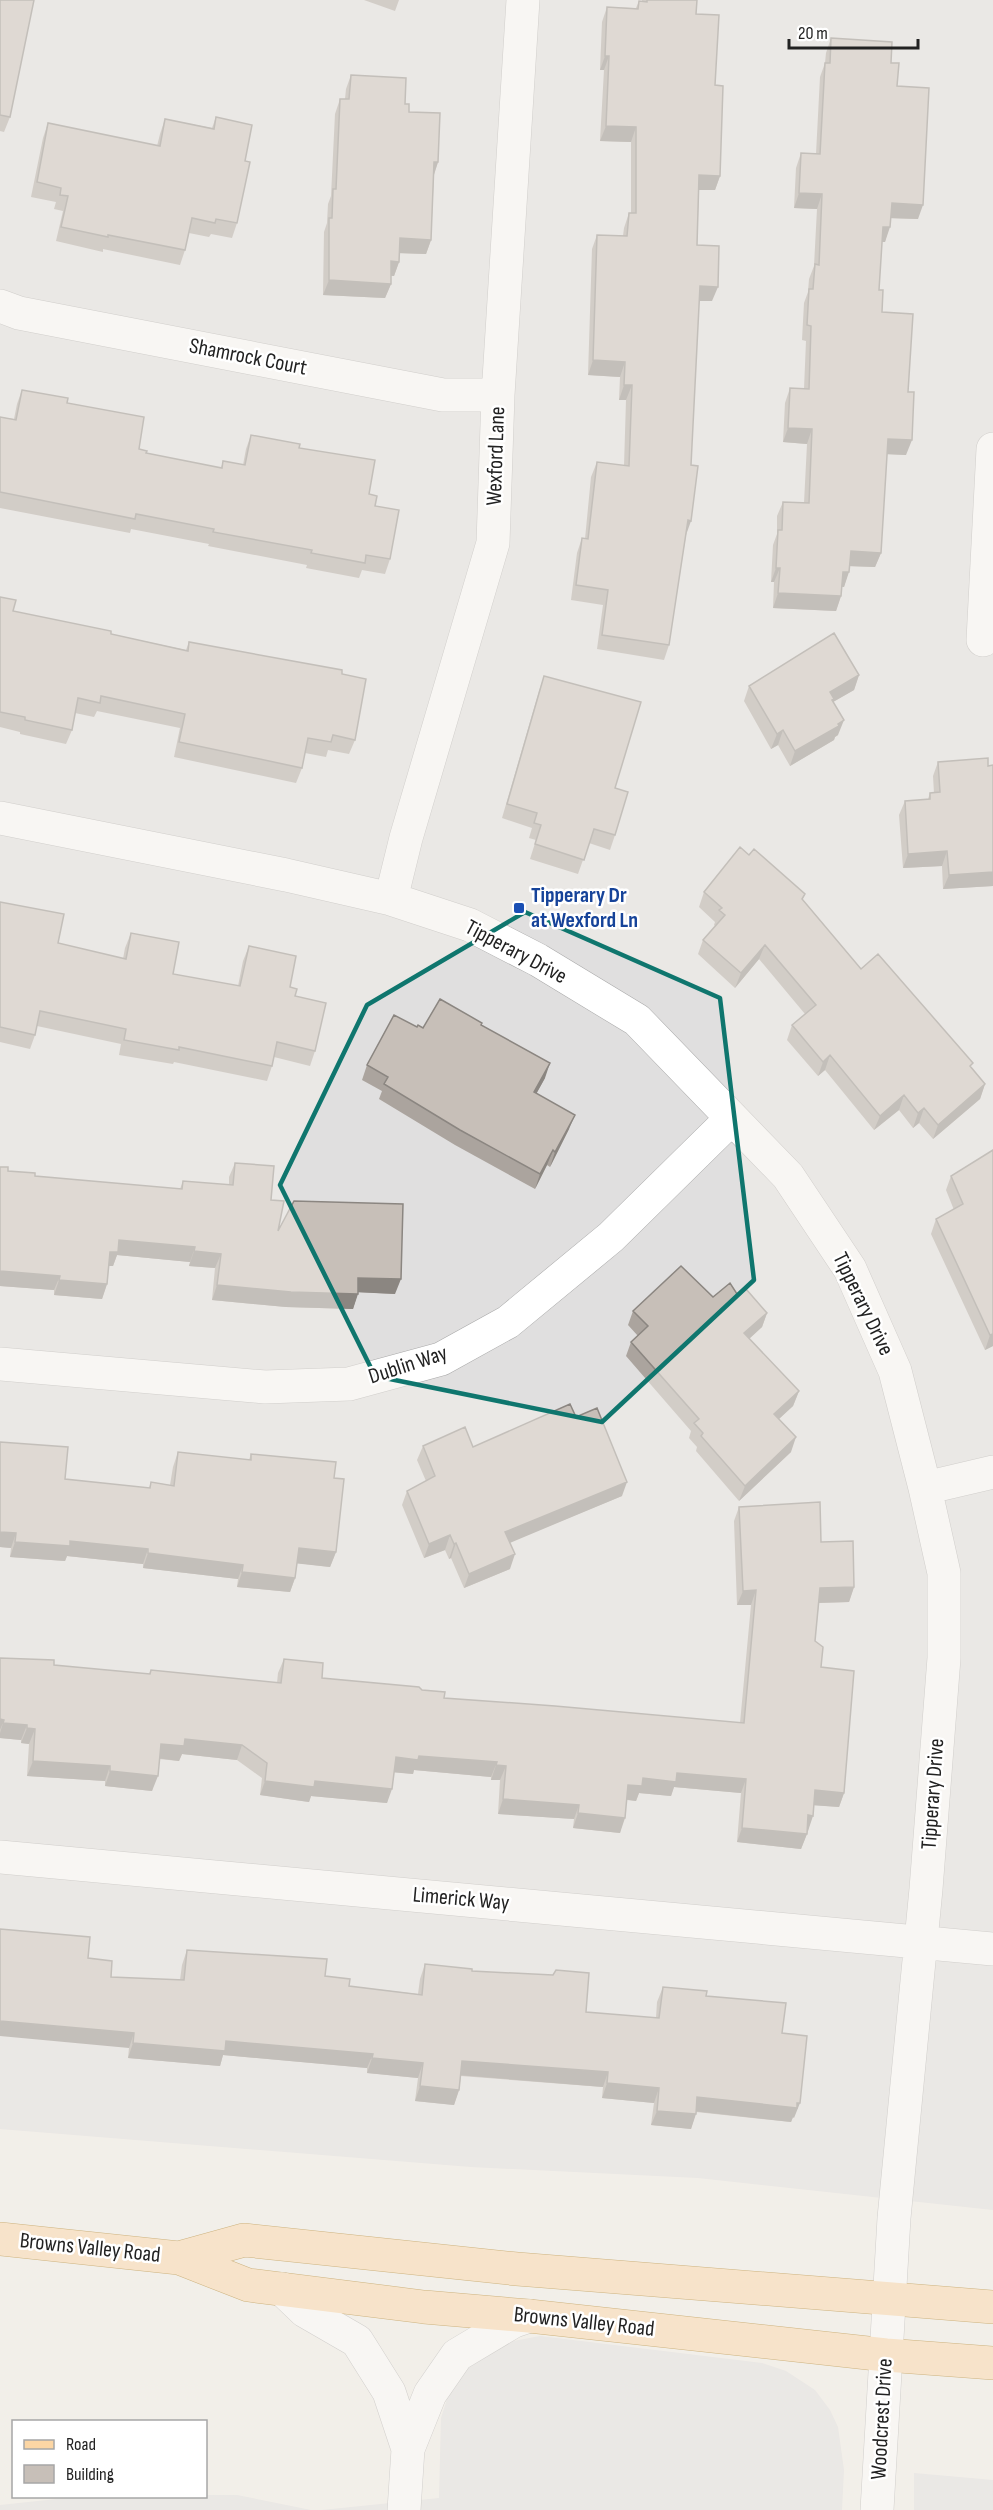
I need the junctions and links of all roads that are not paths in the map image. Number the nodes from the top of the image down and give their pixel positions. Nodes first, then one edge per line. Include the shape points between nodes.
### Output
1 (523, 0) edge
2 (0, 306) edge
3 (498, 395) junction
4 (993, 449) edge
5 (983, 640) dead end
6 (0, 818) edge
7 (392, 899) junction
8 (732, 1118) junction
9 (0, 1364) edge
10 (993, 1472) edge
11 (925, 1488) junction
12 (0, 1857) edge
13 (921, 1941) junction
14 (993, 1949) edge
15 (0, 2239) edge
16 (179, 2258) junction
17 (282, 2289) junction
18 (993, 2307) edge
19 (529, 2316) junction
20 (888, 2327) junction
21 (993, 2363) edge
22 (408, 2449) junction
23 (404, 2510) edge
24 (877, 2510) edge

1 - 3 street, Wexford Lane
2 - 3 street, Shamrock Court via 19,313 443,395
3 - 7 street, Wexford Lane via 493,543 406,838
4 - 5 street
6 - 7 street, Tipperary Drive
7 - 8 street, Tipperary Drive via 470,925 637,1020
8 - 9 street, Dublin Way via 611,1237 508,1322 441,1359 349,1383 265,1387
8 - 11 street, Tipperary Drive via 788,1176 850,1269 895,1371
10 - 11 street
11 - 13 street, Tipperary Drive via 944,1573 944,1658
12 - 13 street, Limerick Way
13 - 14 street, Limerick Way
13 - 20 street, Tipperary Drive via 894,2218
15 - 16 main road, Browns Valley Road
16 - 17 main road, Browns Valley Road via 248,2285
16 - 20 main road, Browns Valley Road via 244,2240 518,2269
17 - 19 main road, Browns Valley Road
17 - 22 street via 305,2311 357,2341 389,2392
18 - 20 main road, Browns Valley Road
19 - 20 main road, Browns Valley Road
19 - 22 street via 458,2355 430,2394
20 - 21 main road, Browns Valley Road
20 - 24 street, Woodcrest Drive
22 - 23 street

